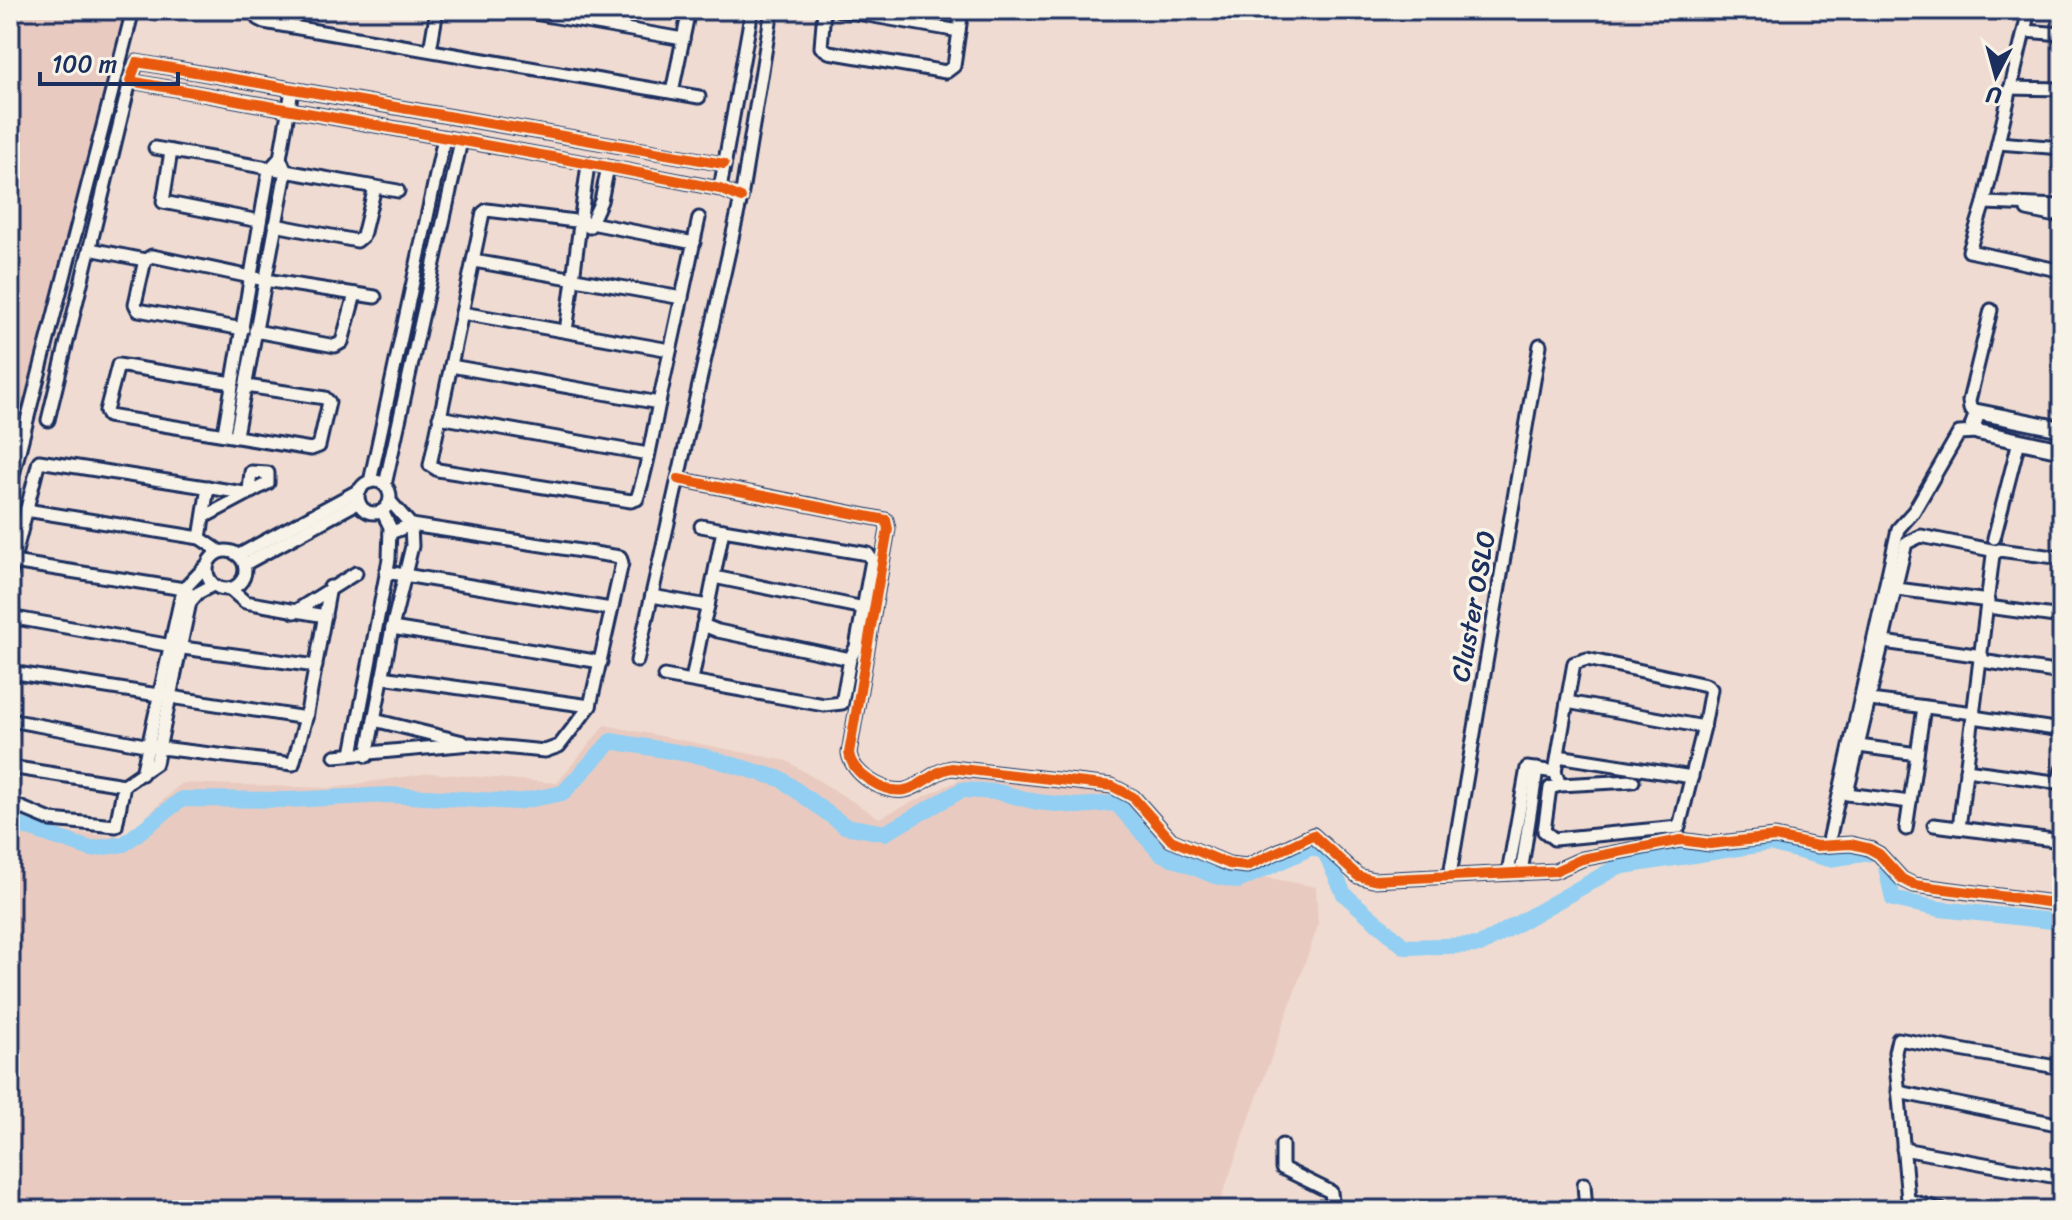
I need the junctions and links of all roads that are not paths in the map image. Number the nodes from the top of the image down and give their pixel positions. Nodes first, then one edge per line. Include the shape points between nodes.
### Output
1 (133, 10) edge
2 (258, 10) edge
3 (437, 10) edge
4 (516, 10) edge
5 (689, 10) edge
6 (752, 10) edge
7 (772, 10) edge
8 (824, 10) edge
9 (839, 10) edge
10 (962, 10) edge
11 (2029, 10) edge
12 (959, 31) junction
13 (2025, 31) junction
14 (2062, 34) edge
15 (683, 39) junction
16 (430, 50) junction
17 (130, 81) junction
18 (2010, 88) junction
19 (2062, 89) edge
20 (292, 90) junction
21 (672, 92) junction
22 (699, 97) dead end
23 (288, 109) junction
24 (444, 138) junction
25 (461, 141) junction
26 (1998, 143) junction
27 (606, 145) junction
28 (155, 148) dead end
29 (2062, 148) edge
30 (171, 151) junction
31 (280, 158) junction
32 (724, 164) junction
33 (588, 165) junction
34 (604, 167) junction
35 (269, 170) junction
36 (286, 172) junction
37 (375, 187) junction
38 (720, 189) junction
39 (398, 191) dead end
40 (584, 192) junction
41 (602, 195) junction
42 (741, 198) junction
43 (1984, 203) junction
44 (2060, 206) edge
45 (699, 218) dead end
46 (259, 221) junction
47 (585, 223) junction
48 (275, 225) junction
49 (694, 243) junction
50 (90, 249) junction
51 (145, 260) junction
52 (474, 261) junction
53 (2062, 271) edge
54 (253, 277) junction
55 (573, 278) junction
56 (265, 280) junction
57 (355, 294) junction
58 (375, 297) dead end
59 (682, 298) junction
60 (1991, 310) dead end
61 (462, 313) junction
62 (249, 330) junction
63 (566, 331) junction
64 (1540, 345) dead end
65 (670, 350) junction
66 (238, 355) junction
67 (251, 356) junction
68 (451, 366) junction
69 (240, 384) junction
70 (659, 403) junction
71 (1976, 412) junction
72 (439, 417) junction
73 (48, 420) dead end
74 (2062, 429) edge
75 (1978, 432) junction
76 (1959, 433) junction
77 (230, 434) junction
78 (2019, 441) junction
79 (2062, 450) edge
80 (648, 454) junction
81 (678, 479) junction
82 (365, 485) junction
83 (385, 485) junction
84 (10, 486) edge
85 (208, 487) junction
86 (390, 501) junction
87 (359, 502) junction
88 (26, 510) junction
89 (382, 511) junction
90 (204, 517) junction
91 (411, 525) junction
92 (701, 526) dead end
93 (723, 530) junction
94 (390, 533) junction
95 (200, 538) junction
96 (1994, 538) dead end
97 (219, 551) junction
98 (1996, 551) junction
99 (2062, 558) edge
100 (242, 559) junction
101 (13, 562) junction
102 (206, 566) junction
103 (386, 572) junction
104 (356, 573) dead end
105 (10, 575) edge
106 (403, 576) junction
107 (714, 577) junction
108 (213, 585) junction
109 (330, 587) junction
110 (230, 589) junction
111 (1897, 589) junction
112 (189, 593) junction
113 (652, 596) junction
114 (1988, 604) junction
115 (708, 606) junction
116 (864, 608) junction
117 (611, 609) junction
118 (294, 612) junction
119 (325, 616) junction
120 (10, 617) edge
121 (2062, 617) edge
122 (703, 625) junction
123 (392, 628) junction
124 (1884, 642) junction
125 (177, 647) junction
126 (371, 651) junction
127 (387, 653) junction
128 (850, 659) junction
129 (1981, 659) junction
130 (637, 661) dead end
131 (601, 662) junction
132 (316, 666) junction
133 (10, 672) edge
134 (2062, 673) edge
135 (664, 676) dead end
136 (382, 677) junction
137 (692, 680) junction
138 (166, 698) junction
139 (362, 700) junction
140 (1870, 700) junction
141 (377, 702) junction
142 (1567, 702) junction
143 (590, 706) junction
144 (1924, 707) junction
145 (1974, 715) junction
146 (306, 718) junction
147 (10, 720) edge
148 (374, 720) junction
149 (1704, 727) junction
150 (2062, 730) edge
151 (471, 744) junction
152 (1859, 746) junction
153 (156, 747) junction
154 (352, 754) junction
155 (1917, 754) junction
156 (335, 756) dead end
157 (367, 756) junction
158 (1558, 756) junction
159 (10, 767) edge
160 (1532, 769) junction
161 (1966, 770) junction
162 (2062, 770) edge
163 (1555, 772) junction
164 (1692, 777) junction
165 (1633, 781) dead end
166 (2060, 782) edge
167 (124, 785) junction
168 (1560, 785) junction
169 (1910, 802) junction
170 (10, 803) edge
171 (1934, 825) dead end
172 (1959, 828) junction
173 (1906, 829) dead end
174 (2062, 841) edge
175 (1828, 845) junction
176 (1508, 873) junction
177 (1521, 873) junction
178 (1450, 875) junction
179 (2062, 904) edge
180 (2062, 1068) edge
181 (1898, 1092) junction
182 (2062, 1125) edge
183 (1282, 1145) dead end
184 (1903, 1149) junction
185 (2062, 1178) edge
186 (1584, 1184) dead end
187 (1333, 1210) edge
188 (1586, 1210) edge
189 (1942, 1210) edge

1 - 84 street
2 - 16 street via 260,21
3 - 16 street
4 - 15 street
5 - 15 street
6 - 32 street
7 - 42 street
8 - 12 street via 821,47 829,52 931,71 951,71
9 - 12 street
10 - 12 street
11 - 13 street
13 - 14 street
13 - 18 street
15 - 21 street
16 - 21 street
17 - 20 street via 137,62
17 - 23 street
17 - 50 street
18 - 19 street
18 - 26 street
20 - 23 street
20 - 27 street
21 - 22 street
23 - 24 street
23 - 31 street
24 - 25 street
24 - 82 street
25 - 33 street
25 - 83 street
26 - 29 street
26 - 43 street
27 - 32 street
27 - 34 street
28 - 30 street
30 - 35 street
30 - 46 street via 163,202
31 - 35 street
31 - 36 street
32 - 38 street
33 - 34 street
33 - 40 street
34 - 38 street
34 - 41 street
35 - 36 street
35 - 46 street
36 - 37 street
36 - 48 street
37 - 39 street
37 - 48 street via 363,236 357,241
38 - 42 street
40 - 41 street
40 - 47 street
41 - 47 street
42 - 81 street
43 - 44 street
43 - 53 street via 1969,251
45 - 49 street
46 - 54 street
47 - 49 street
47 - 52 street via 487,210
47 - 55 street
48 - 56 street
49 - 59 street
50 - 51 street
50 - 73 street
51 - 54 street via 152,256
51 - 62 street via 138,310
52 - 55 street
52 - 61 street
54 - 56 street
54 - 62 street
55 - 59 street
55 - 63 street
56 - 57 street
56 - 62 street
57 - 58 street
57 - 62 street via 345,336 335,346
59 - 65 street
60 - 71 street via 1969,401
61 - 63 street
61 - 68 street
62 - 66 street
62 - 67 street
63 - 65 street
64 - 178 street, Cluster OSLO
65 - 70 street
66 - 67 street
66 - 69 street
67 - 69 street
68 - 70 street
68 - 72 street
69 - 77 street
69 - 77 street via 329,402 315,449
69 - 77 street via 118,365 106,411 108,416
70 - 80 street
71 - 74 street
71 - 75 street via 1973,425
71 - 76 street
72 - 80 street
72 - 80 street via 429,460 438,470 631,501 638,497
75 - 76 street
75 - 78 street
76 - 175 street via 1898,529
78 - 79 street
78 - 96 street
81 - 113 street
81 - 178 street via 886,520 849,753 863,776 899,790 952,768 1112,786 1133,797 1171,840 1229,864 1247,866 1313,835 1364,879
82 - 83 street
82 - 87 street
82 - 100 street
83 - 86 street
85 - 88 street via 39,461
85 - 90 street
85 - 90 street via 247,492
86 - 89 street
86 - 91 street
87 - 89 street via 368,512
87 - 100 street
88 - 95 street
88 - 101 street
89 - 94 street
90 - 95 street
91 - 94 street
91 - 106 street via 412,546
91 - 117 street via 617,555 622,563
92 - 93 street
93 - 107 street
93 - 116 street via 868,554 872,560
94 - 103 street
95 - 97 street
97 - 100 street
97 - 102 street
98 - 99 street
98 - 111 street via 1941,538 1912,538 1904,550
98 - 114 street
100 - 110 street via 245,576
101 - 105 street
101 - 112 street
102 - 108 street
102 - 112 street
103 - 106 street
103 - 126 street
104 - 109 street
106 - 117 street
106 - 123 street
107 - 115 street
107 - 116 street
108 - 110 street
108 - 112 street
109 - 118 street
109 - 119 street
110 - 118 street via 245,602
111 - 114 street
111 - 124 street
112 - 125 street
113 - 115 street
113 - 130 street
114 - 121 street
114 - 129 street
115 - 122 street
116 - 128 street
117 - 131 street
118 - 119 street
119 - 132 street
120 - 125 street
122 - 128 street
122 - 137 street
123 - 127 street
123 - 131 street
124 - 129 street
124 - 140 street
125 - 132 street
125 - 138 street
126 - 127 street
126 - 139 street
127 - 136 street
128 - 137 street via 845,696 836,705
129 - 134 street
129 - 145 street
131 - 143 street
132 - 146 street
133 - 138 street
135 - 137 street
136 - 141 street
136 - 143 street
138 - 146 street
138 - 153 street
139 - 141 street
139 - 154 street
140 - 144 street
140 - 152 street
141 - 148 street
142 - 149 street
142 - 149 street via 1574,663 1587,659 1706,685 1711,698
142 - 158 street
143 - 151 street via 566,741 553,750
144 - 145 street
144 - 155 street
145 - 150 street
145 - 161 street
146 - 153 street via 293,764
147 - 153 street
148 - 151 street
148 - 157 street
149 - 164 street
151 - 157 street
152 - 155 street
152 - 169 street via 1846,800
153 - 167 street via 156,763
154 - 156 street
154 - 157 street
155 - 169 street
158 - 163 street
158 - 164 street
159 - 167 street
160 - 163 street
160 - 176 street
160 - 177 street
161 - 166 street
161 - 172 street
162 - 166 street
163 - 168 street
164 - 168 street via 1679,827 1554,839 1544,831 1550,788
165 - 168 street
167 - 170 street via 113,828 51,820
169 - 173 street
171 - 172 street
172 - 174 street
175 - 177 street via 1775,837 1710,844 1681,840 1582,859 1555,871
175 - 179 street via 1868,848 1914,885
176 - 177 street
176 - 178 street
180 - 181 street via 1902,1037 1896,1048
181 - 182 street
181 - 184 street
183 - 187 street via 1282,1168 1331,1192
184 - 185 street
184 - 189 street via 1908,1200
186 - 188 street

